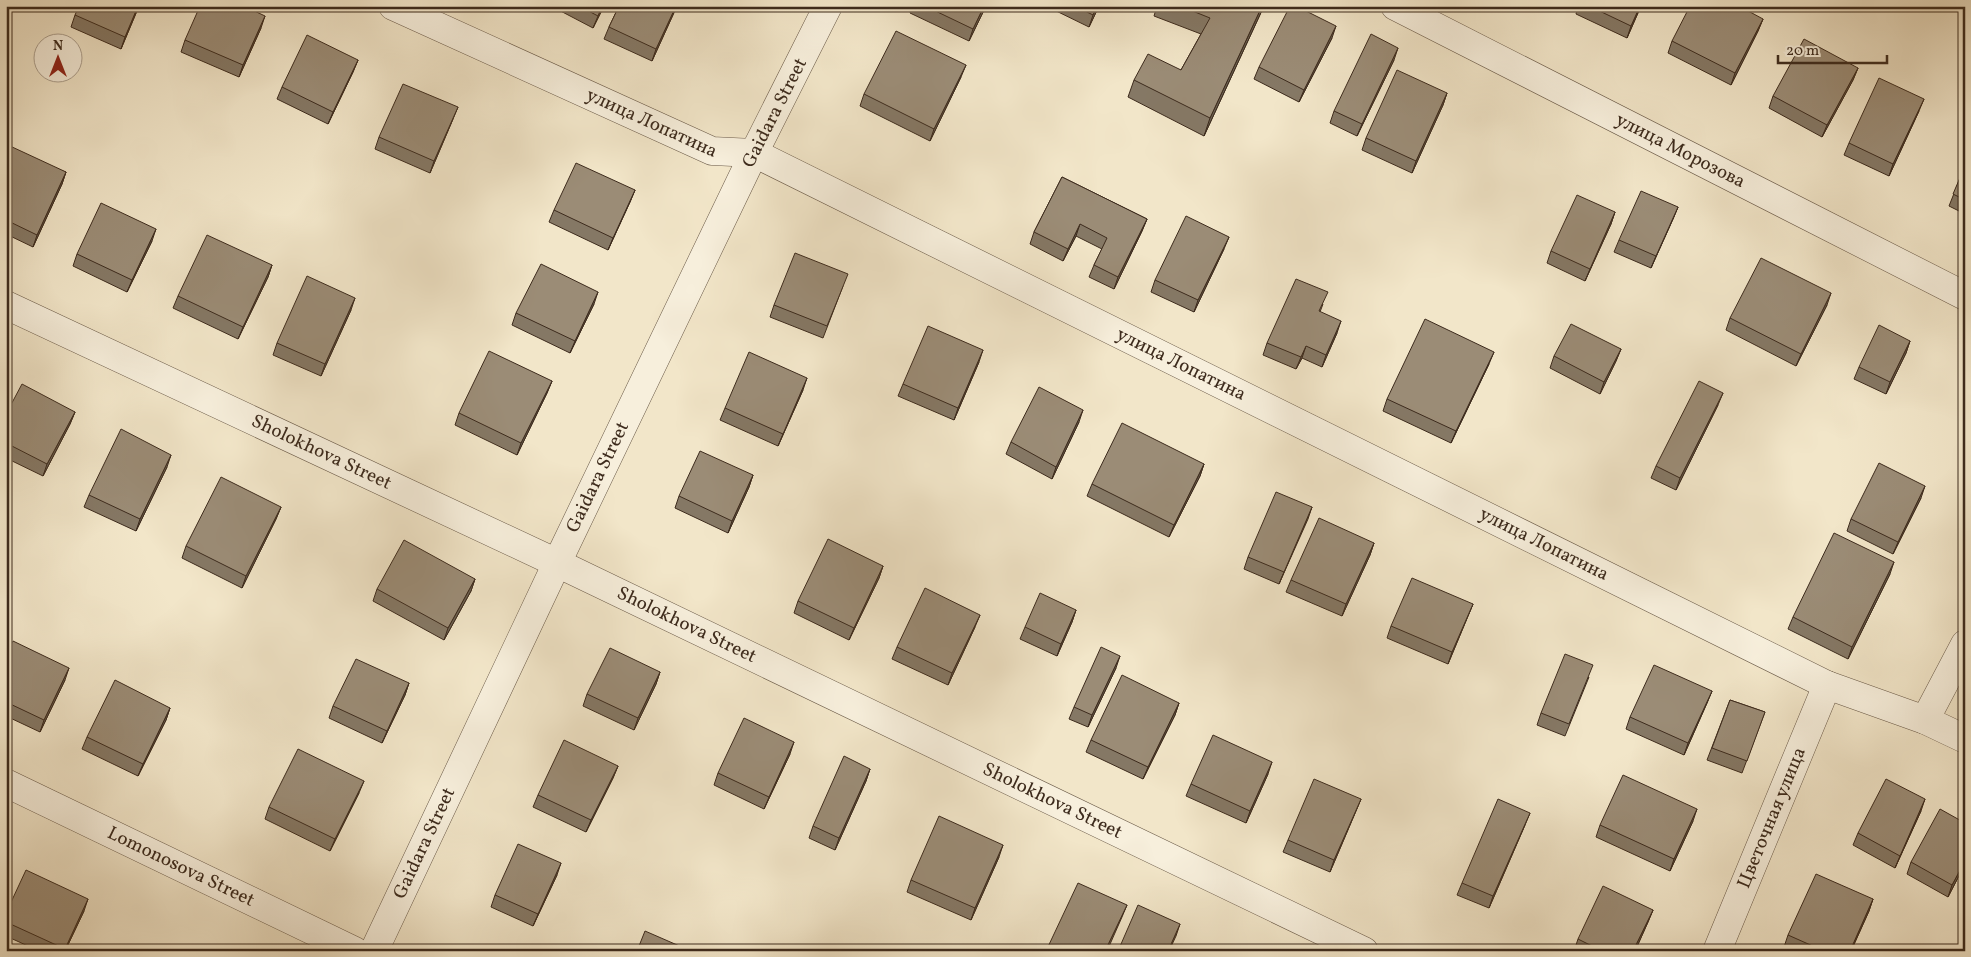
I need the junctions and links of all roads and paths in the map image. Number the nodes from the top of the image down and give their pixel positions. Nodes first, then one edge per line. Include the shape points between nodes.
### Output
1 (393, 6) edge
2 (828, 6) edge
3 (1395, 6) edge
4 (754, 153) junction
5 (1965, 296) edge
6 (6, 304) edge
7 (557, 563) junction
8 (1965, 644) edge
9 (1827, 685) junction
10 (1925, 720) junction
11 (1965, 739) edge
12 (6, 783) edge
13 (355, 951) edge
14 (374, 951) edge
15 (1364, 951) edge
16 (1717, 951) edge

1 - 4 street, улица Лопатина via 712,151
2 - 4 street, Gaidara Street
3 - 5 street, улица Морозова
4 - 7 street, Gaidara Street
4 - 9 street, улица Лопатина
6 - 7 street, Sholokhova Street
7 - 14 street, Gaidara Street
7 - 15 street, Sholokhova Street
8 - 10 street
9 - 10 street, улица Лопатина
9 - 16 street, Цветочная улица
10 - 11 street, улица Лопатина
12 - 13 street, Lomonosova Street

